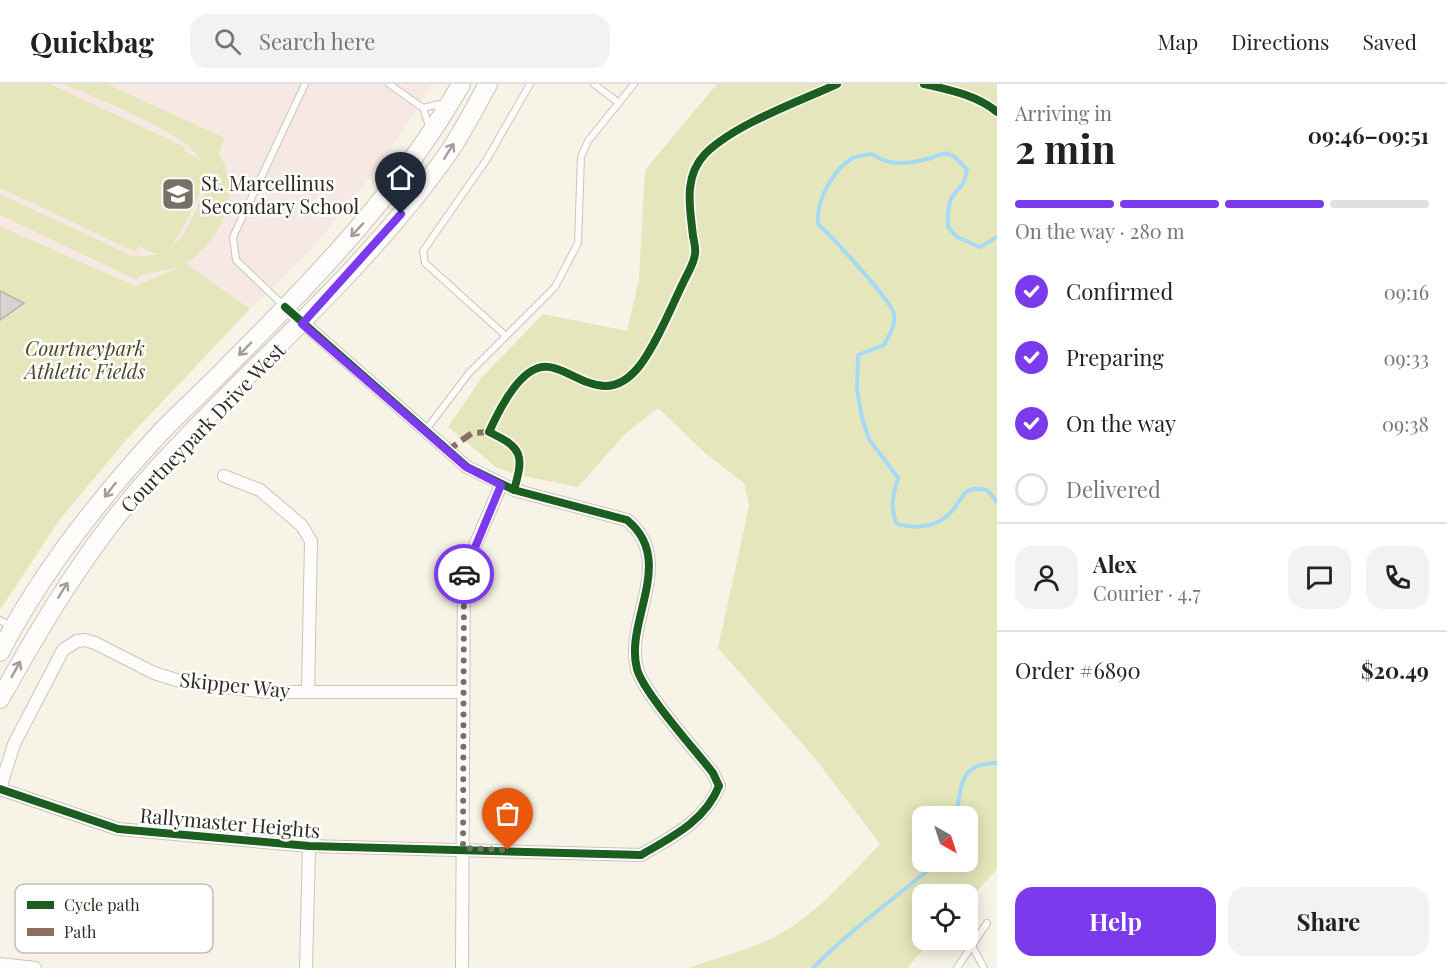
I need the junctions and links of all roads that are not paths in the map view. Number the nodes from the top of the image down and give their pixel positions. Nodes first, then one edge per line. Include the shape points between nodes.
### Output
1 (305, 84) edge
2 (389, 84) edge
3 (460, 84) edge
4 (488, 84) edge
5 (530, 84) edge
6 (594, 84) edge
7 (634, 84) edge
8 (451, 101) junction
9 (619, 103) junction
10 (423, 108) junction
11 (432, 134) junction
12 (285, 307) junction
13 (302, 324) junction
14 (506, 336) junction
15 (425, 431) junction
16 (224, 476) dead end
17 (501, 485) junction
18 (6, 624) edge
19 (33, 639) junction
20 (0, 652) edge
21 (308, 691) junction
22 (463, 692) junction
23 (0, 699) edge
24 (0, 789) edge
25 (309, 846) junction
26 (463, 848) junction
27 (987, 923) dead end
28 (978, 937) edge
29 (969, 950) edge
30 (974, 950) edge
31 (0, 964) edge
32 (35, 968) edge
33 (306, 968) edge
34 (462, 968) edge
35 (957, 968) edge
36 (984, 968) edge

1 - 12 lane via 233,237 236,260
2 - 10 lane
3 - 8 main road, Courtneypark Drive West
13 -> 4 main road, Courtneypark Drive West via 408,206 446,157
5 - 14 lane via 487,159 423,251 425,263
6 - 9 lane
7 - 9 lane
8 - 10 lane
8 - 11 main road, Courtneypark Drive West
9 - 14 lane via 588,141 581,157 578,243 555,287
10 - 11 lane
11 -> 12 main road, Courtneypark Drive West via 375,211
12 - 13 street
12 -> 18 main road, Courtneypark Drive West via 119,478
13 - 15 street
19 -> 13 main road, Courtneypark Drive West via 66,584 133,496
14 - 15 lane via 469,374
15 - 17 street via 466,467
16 - 21 street via 260,490 302,526 311,541
17 - 22 street via 464,571
17 - 26 street, Rallymaster Heights via 627,520 640,531 647,545 649,568 635,651 637,670 719,786 712,803 685,829 641,855
18 - 19 main road
18 - 20 main road, Courtneypark Drive West
23 -> 19 main road, Courtneypark Drive West
21 - 22 street, Skipper Way
21 - 24 street, Skipper Way via 267,692 183,682 154,673 96,643 77,641 63,650 19,734
22 - 26 street
24 - 25 street, Rallymaster Heights via 118,829
25 - 26 street, Rallymaster Heights
25 - 33 street
26 - 34 street
27 - 28 lane
29 - 35 lane
30 - 36 lane
31 - 32 street

